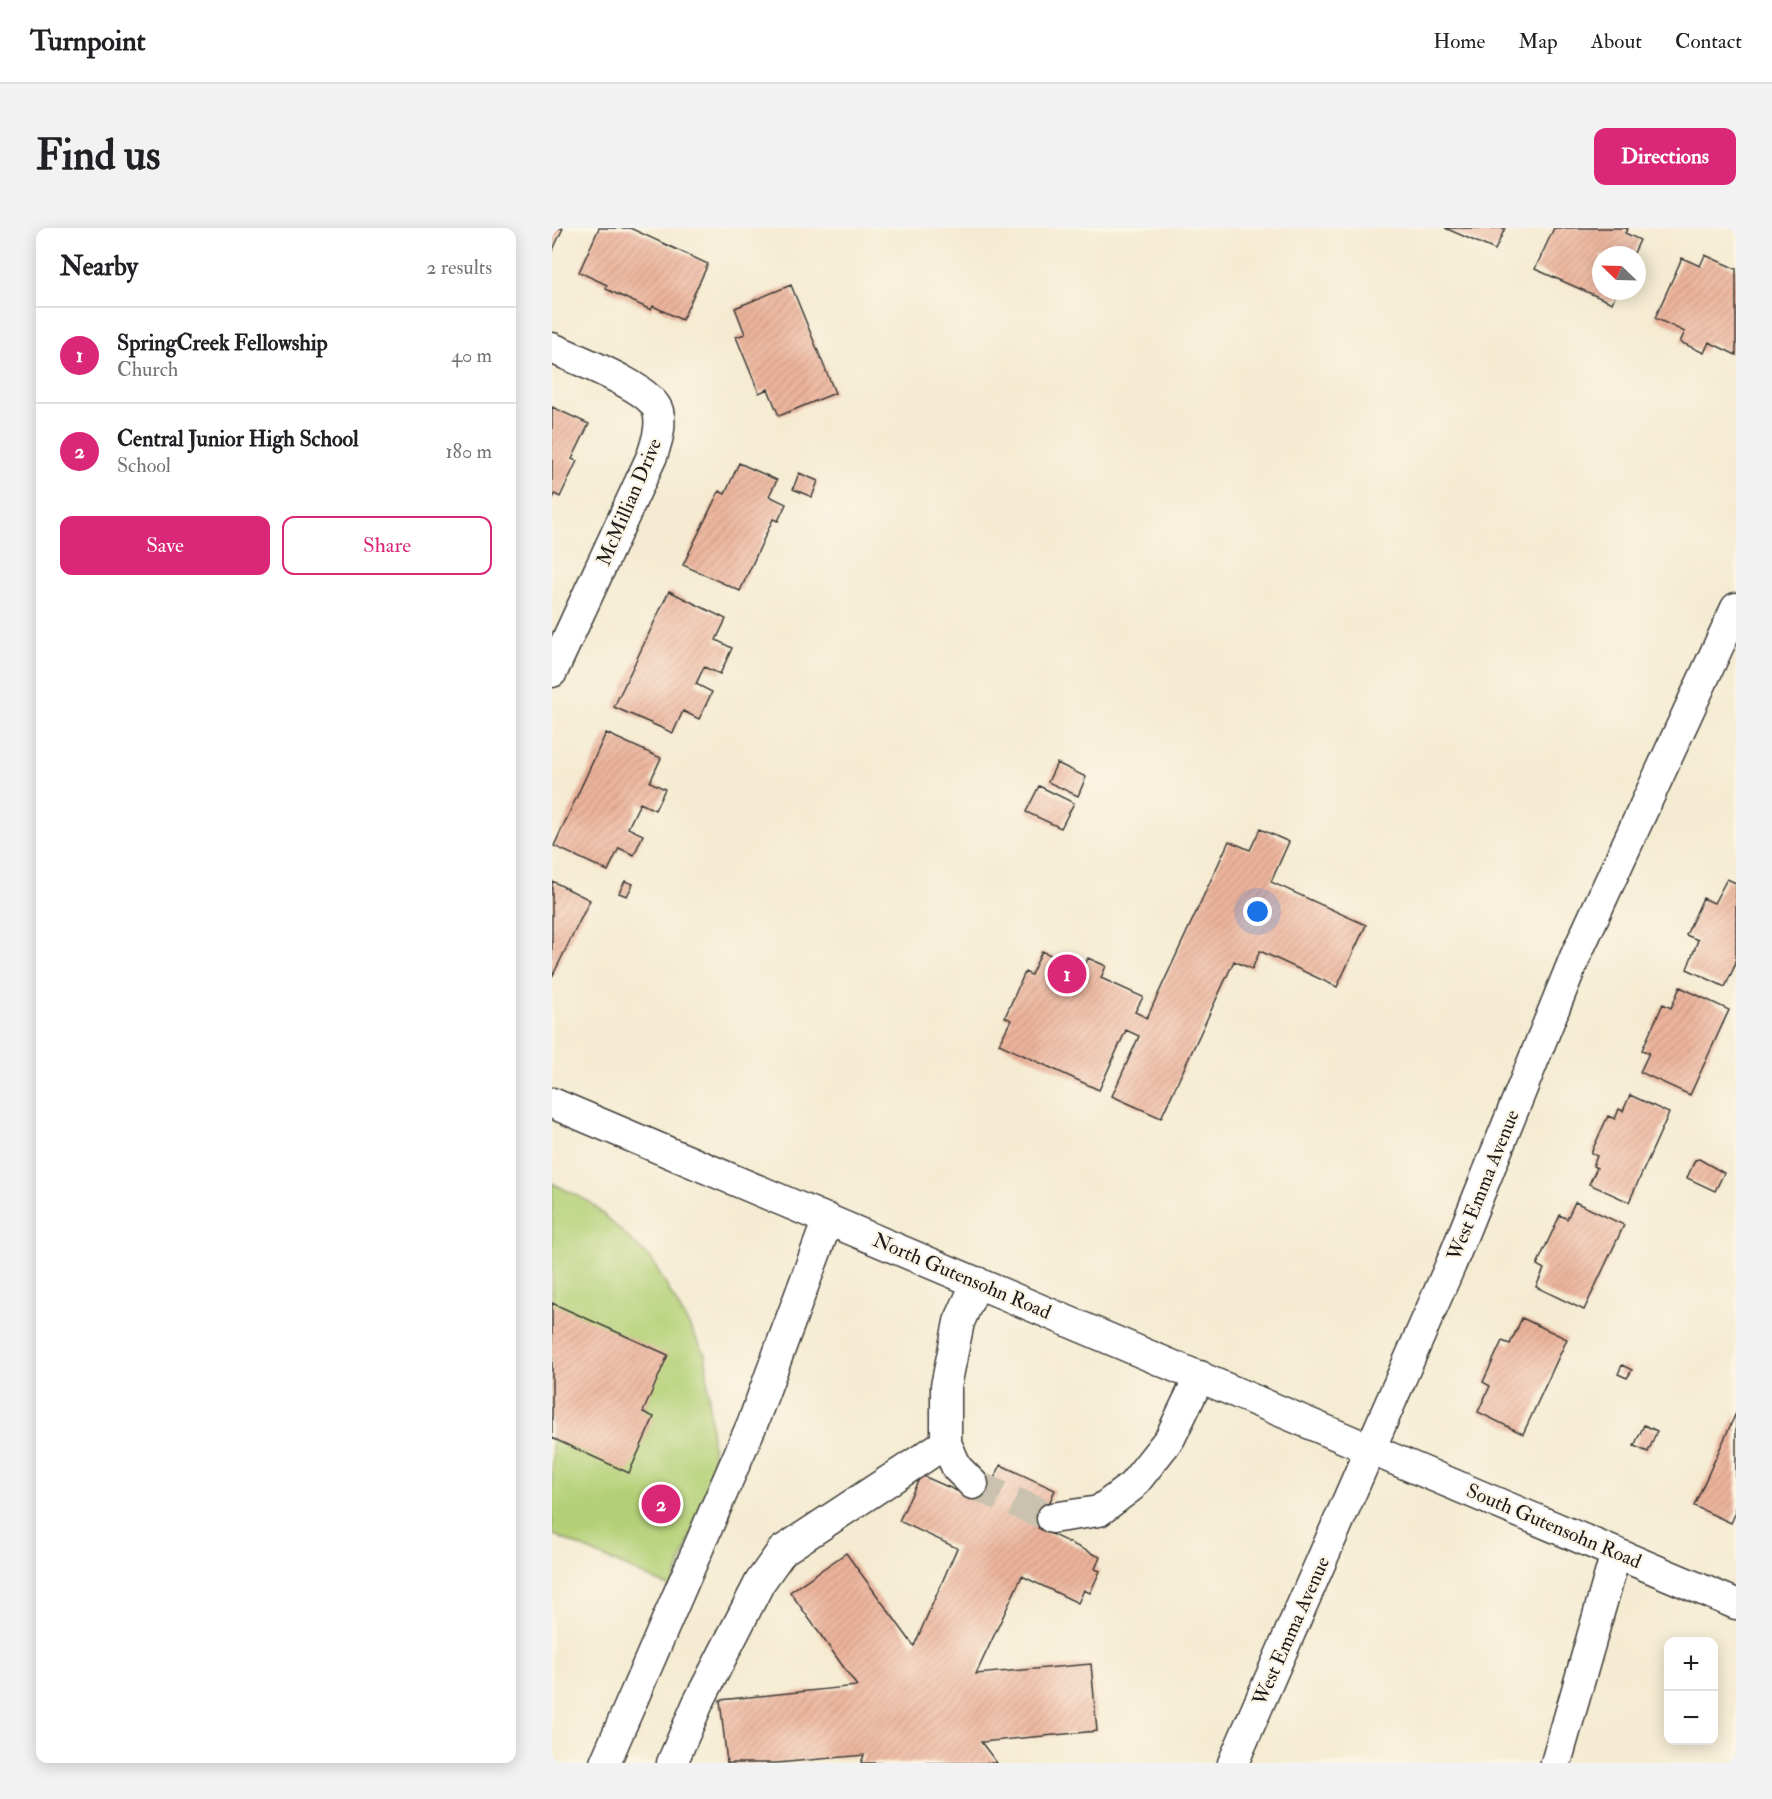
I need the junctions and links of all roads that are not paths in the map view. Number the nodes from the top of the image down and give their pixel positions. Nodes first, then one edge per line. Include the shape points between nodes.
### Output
1 (552, 348) edge
2 (1736, 608) edge
3 (552, 672) edge
4 (552, 1103) edge
5 (828, 1220) junction
6 (977, 1282) junction
7 (1200, 1376) junction
8 (946, 1443) junction
9 (1371, 1449) junction
10 (973, 1484) tunnel mouth
11 (1052, 1518) tunnel mouth
12 (1616, 1553) junction
13 (1736, 1604) edge
14 (678, 1759) edge
15 (605, 1763) edge
16 (1233, 1763) edge
17 (1556, 1763) edge

1 - 3 street, McMillian Drive via 643,392 658,409 659,432 652,456
2 - 9 street, West Emma Avenue via 1575,957 1451,1264
4 - 5 street, North Gutensohn Road
5 - 6 street, North Gutensohn Road
5 - 15 street via 753,1422
6 - 7 street, North Gutensohn Road
6 - 8 street via 959,1322 946,1386
7 - 9 street, North Gutensohn Road
7 - 11 street via 1170,1438 1132,1486 1099,1511
8 - 10 street via 957,1468
8 - 14 street via 782,1551 760,1582 698,1703
9 - 12 street, South Gutensohn Road
9 - 16 street, West Emma Avenue
12 - 13 street, South Gutensohn Road
12 - 17 street

